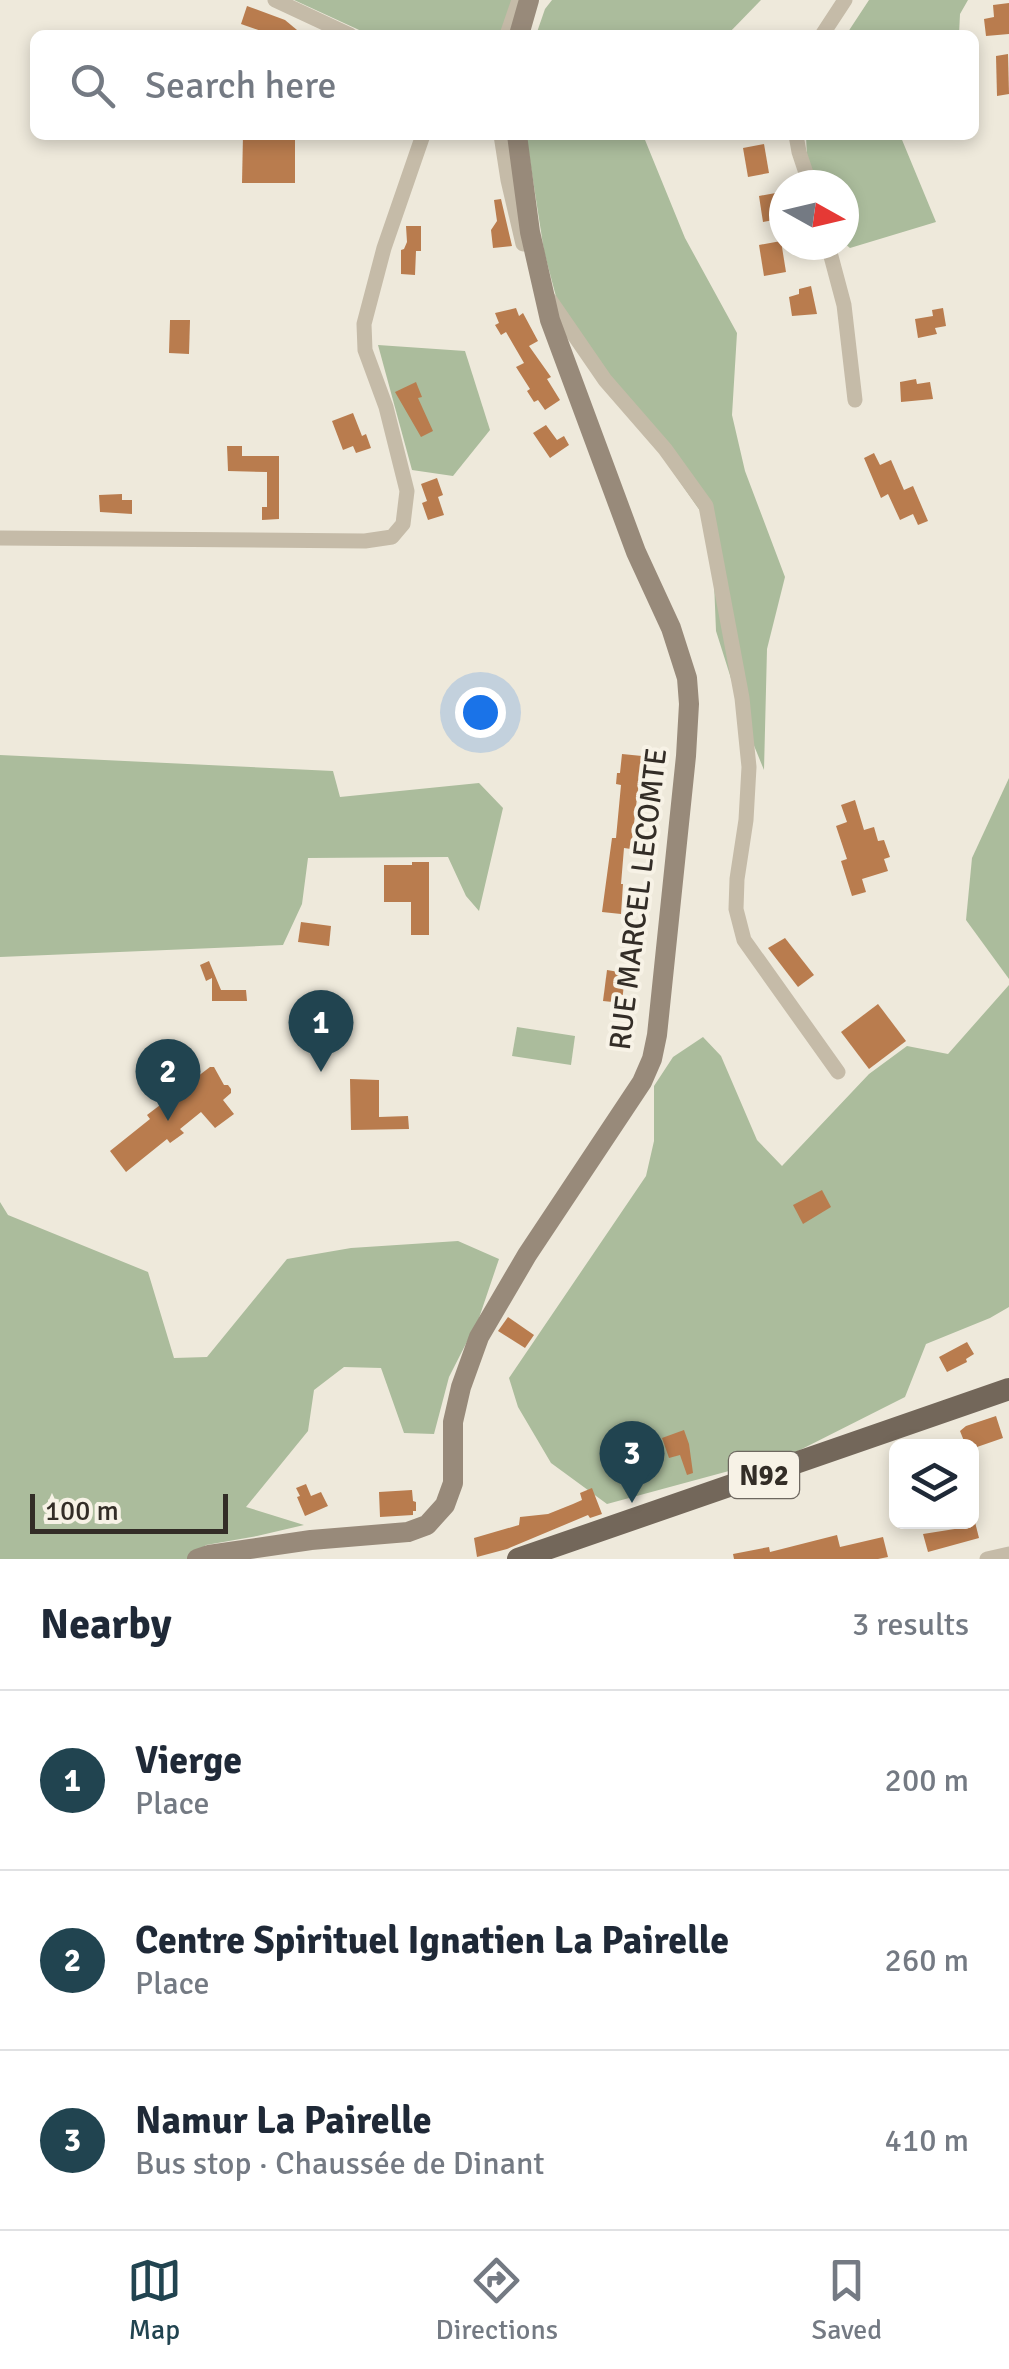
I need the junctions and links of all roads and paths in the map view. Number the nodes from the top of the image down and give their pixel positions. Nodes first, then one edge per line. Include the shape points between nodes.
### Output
1 (275, 0) edge
2 (518, 0) edge
3 (529, 0) edge
4 (845, 0) edge
5 (339, 30) edge
6 (509, 30) edge
7 (520, 30) edge
8 (825, 30) edge
9 (421, 140) edge
10 (502, 140) edge
11 (518, 140) edge
12 (797, 140) edge
13 (805, 170) edge
14 (832, 260) edge
15 (542, 288) junction
16 (856, 400) dead end
17 (0, 538) edge
18 (838, 1072) dead end
19 (1009, 1390) edge
20 (1009, 1554) edge
21 (197, 1559) edge
22 (518, 1559) edge
23 (987, 1559) edge

1 - 5 street
2 - 6 street
3 - 7 street
4 - 8 street
9 - 17 street via 364,324 365,350 407,491 403,524 392,537
10 - 15 street via 526,256
11 - 15 street, RUE MARCEL LECOMTE
12 - 13 street
14 - 16 street
15 - 18 street via 706,506 749,766 736,909 744,940
15 - 21 street, RUE MARCEL LECOMTE via 567,372 687,678 686,756 652,1059 479,1337 453,1422 453,1483 427,1525
19 - 22 main road, N92
20 - 23 street

